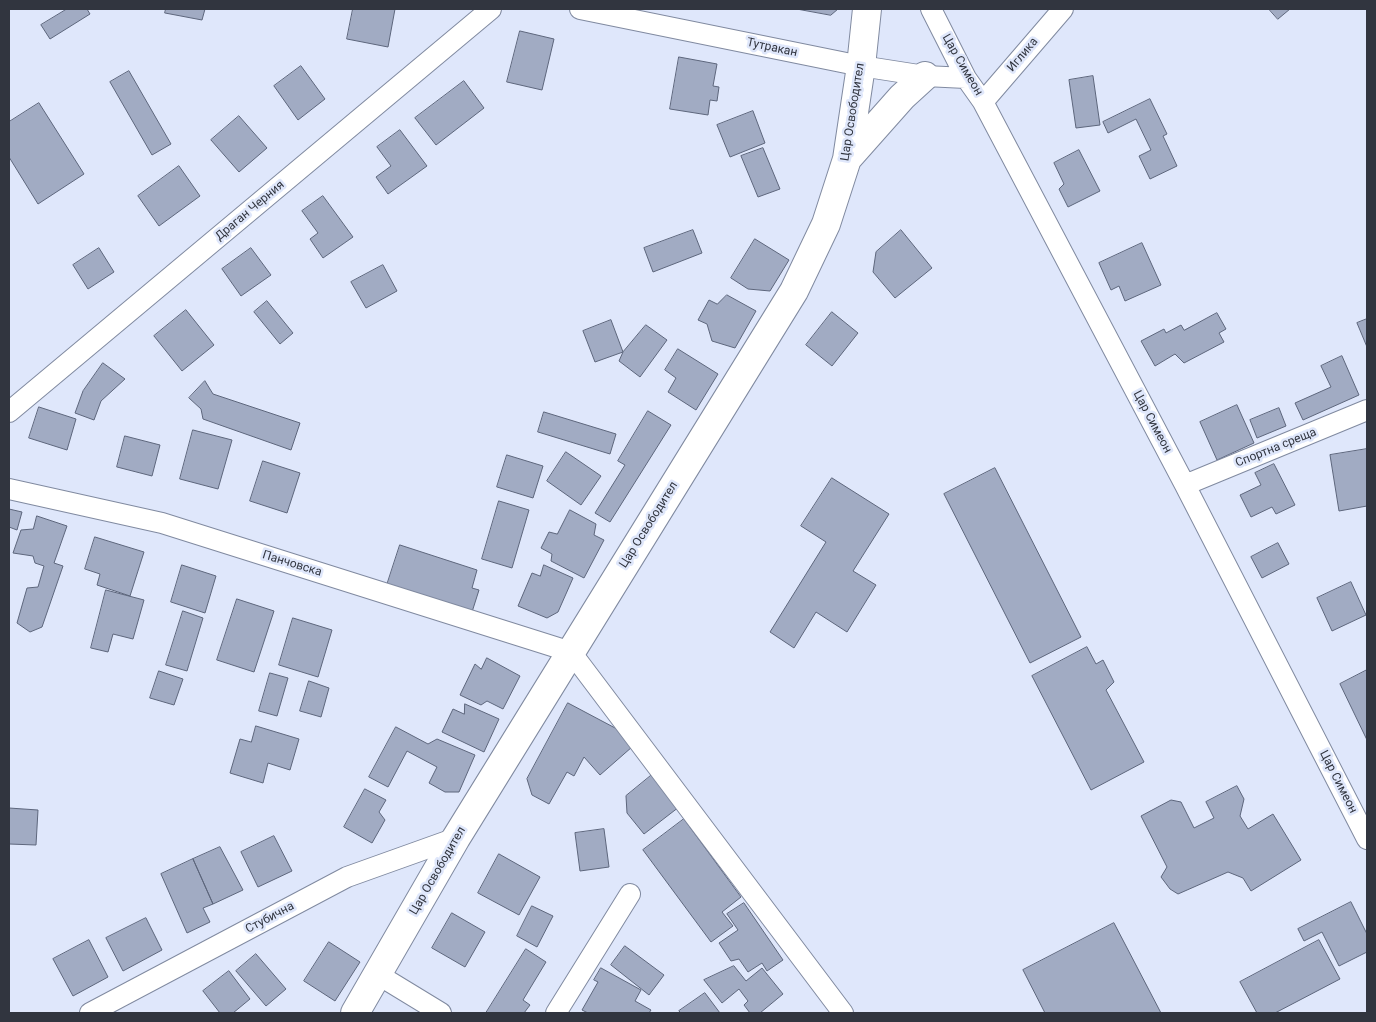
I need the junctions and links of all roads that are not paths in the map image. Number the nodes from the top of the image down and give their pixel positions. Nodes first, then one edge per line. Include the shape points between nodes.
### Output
1 (491, 9) edge
2 (580, 9) edge
3 (867, 9) edge
4 (930, 9) edge
5 (1063, 9) edge
6 (861, 66) junction
7 (924, 76) junction
8 (966, 78) junction
9 (983, 102) junction
10 (847, 159) junction
11 (1367, 410) edge
12 (9, 412) edge
13 (1185, 485) junction
14 (9, 489) edge
15 (571, 652) junction
16 (456, 838) junction
17 (1367, 839) edge
18 (630, 894) dead end
19 (377, 974) junction
20 (90, 1013) edge
21 (356, 1013) edge
22 (441, 1013) edge
23 (556, 1013) edge
24 (843, 1013) edge

1 - 12 street, Драган Черния
2 - 6 street, Тутракан
3 - 6 main road, Цар Освободител
4 - 8 street, Цар Симеон
5 - 9 street, Иглика
6 - 7 street, Тутракан
6 - 10 main road, Цар Освободител
7 - 8 street, Тутракан
7 - 10 main road
8 - 9 street, Цар Симеон
9 - 13 street, Цар Симеон
10 - 15 main road, Цар Освободител via 826,224 794,292
11 - 13 street, Спортна среща
13 - 17 street, Цар Симеон
14 - 15 street, Панчовска via 162,523
15 - 16 main road, Цар Освободител
15 - 24 street
16 - 19 main road, Цар Освободител
16 - 20 street, Стубична via 347,877
18 - 23 street
19 - 21 main road, Цар Освободител
19 - 22 street

